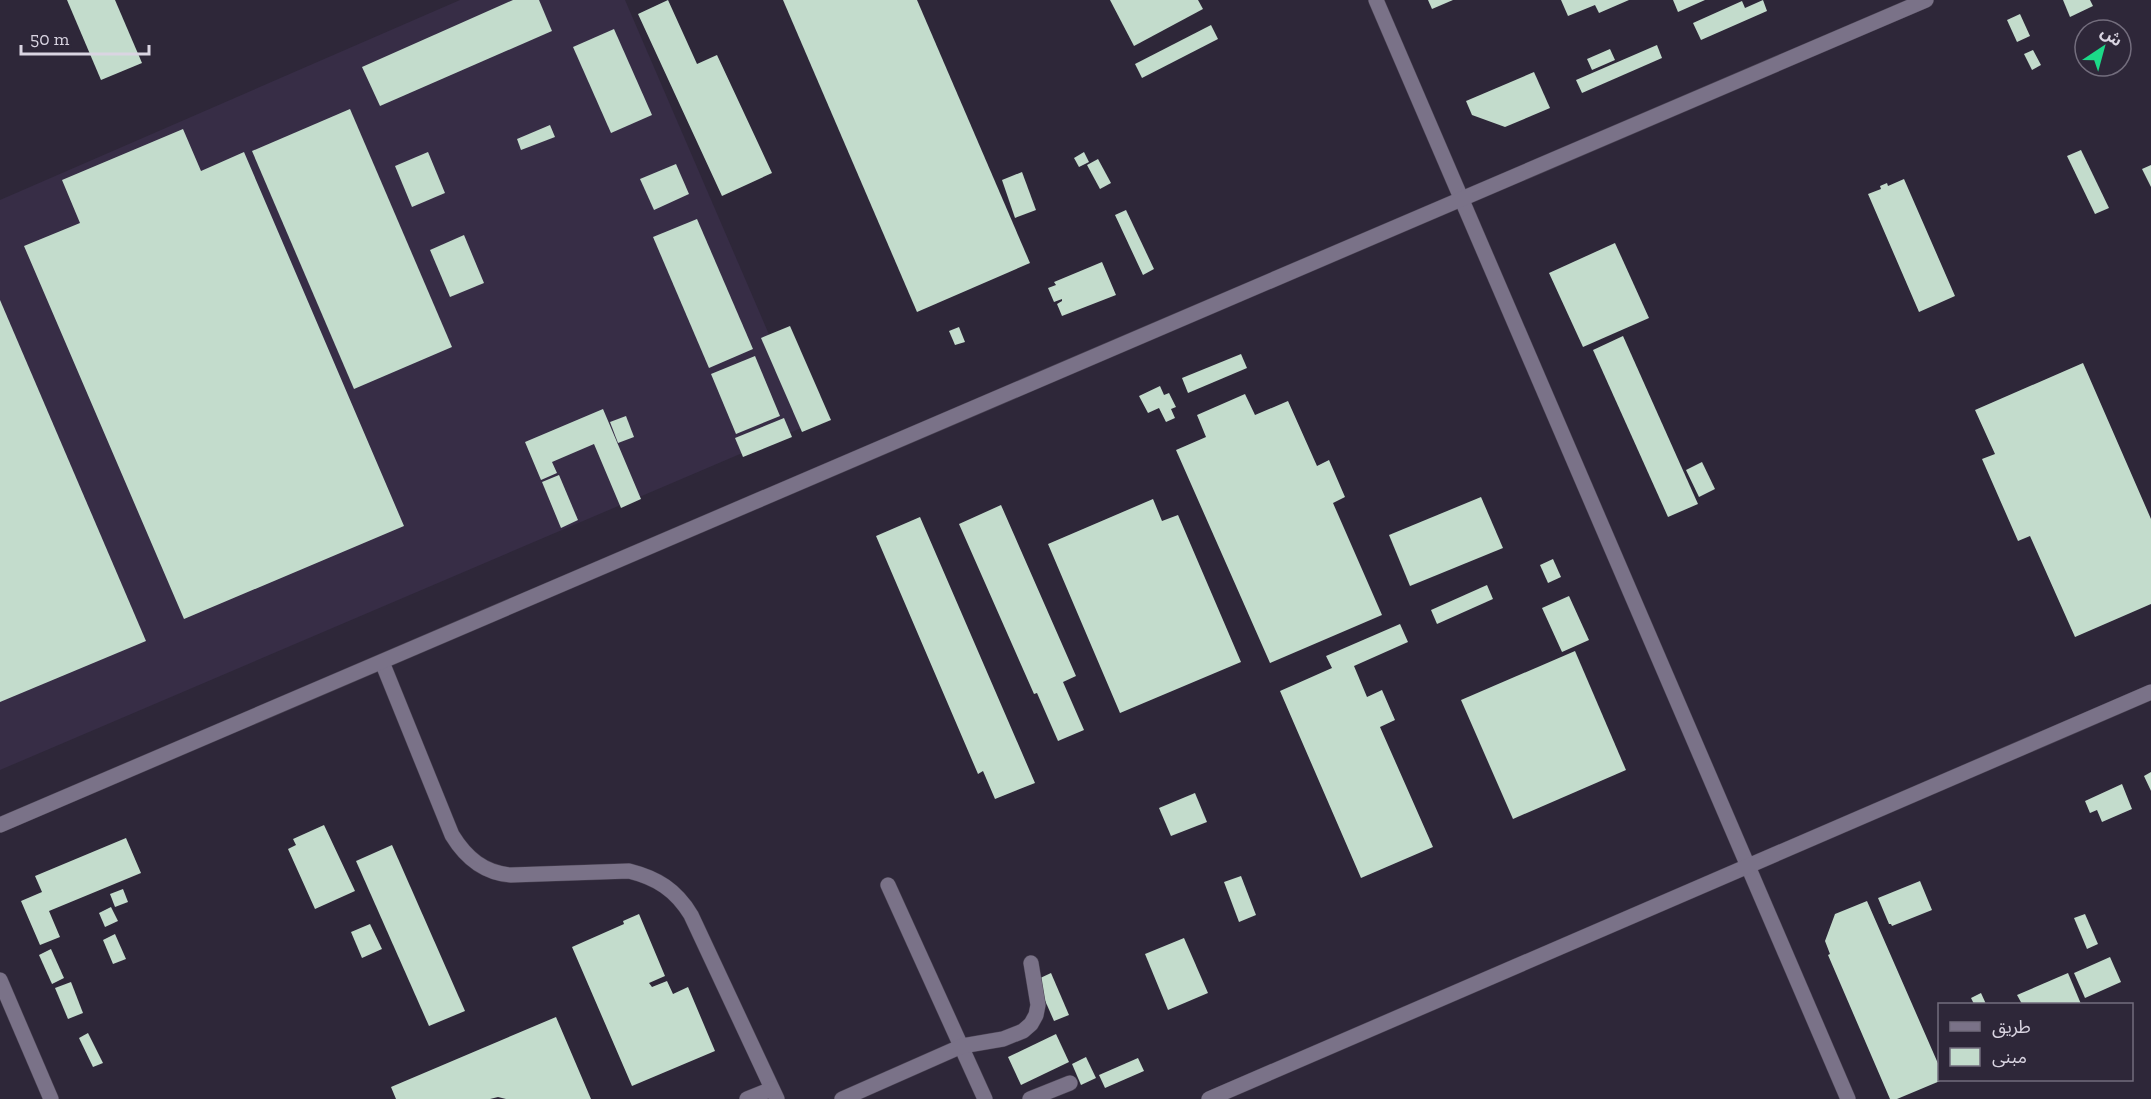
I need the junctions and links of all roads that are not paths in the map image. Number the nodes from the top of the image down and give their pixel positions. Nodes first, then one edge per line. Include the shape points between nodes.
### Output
1 (1376, 0) edge
2 (1926, 0) edge
3 (1462, 200) junction
4 (382, 662) junction
5 (2151, 692) edge
6 (0, 825) edge
7 (1748, 865) junction
8 (888, 885) dead end
9 (1031, 963) dead end
10 (0, 980) edge
11 (962, 1046) junction
12 (1070, 1083) dead end
13 (775, 1094) edge
14 (51, 1099) edge
15 (747, 1099) edge
16 (842, 1099) edge
17 (985, 1099) edge
18 (1030, 1099) edge
19 (1209, 1099) edge
20 (1848, 1099) edge

1 - 3 street
2 - 3 street
3 - 4 street
3 - 7 street
4 - 6 street
4 - 13 street via 452,835 466,855 498,874 629,871 645,874 672,890 691,915
5 - 7 street
7 - 19 street
7 - 20 street
8 - 11 street
9 - 11 street via 1038,1005 1031,1024 1014,1036
10 - 14 street
11 - 16 street
11 - 17 street
12 - 18 street
13 - 15 street

